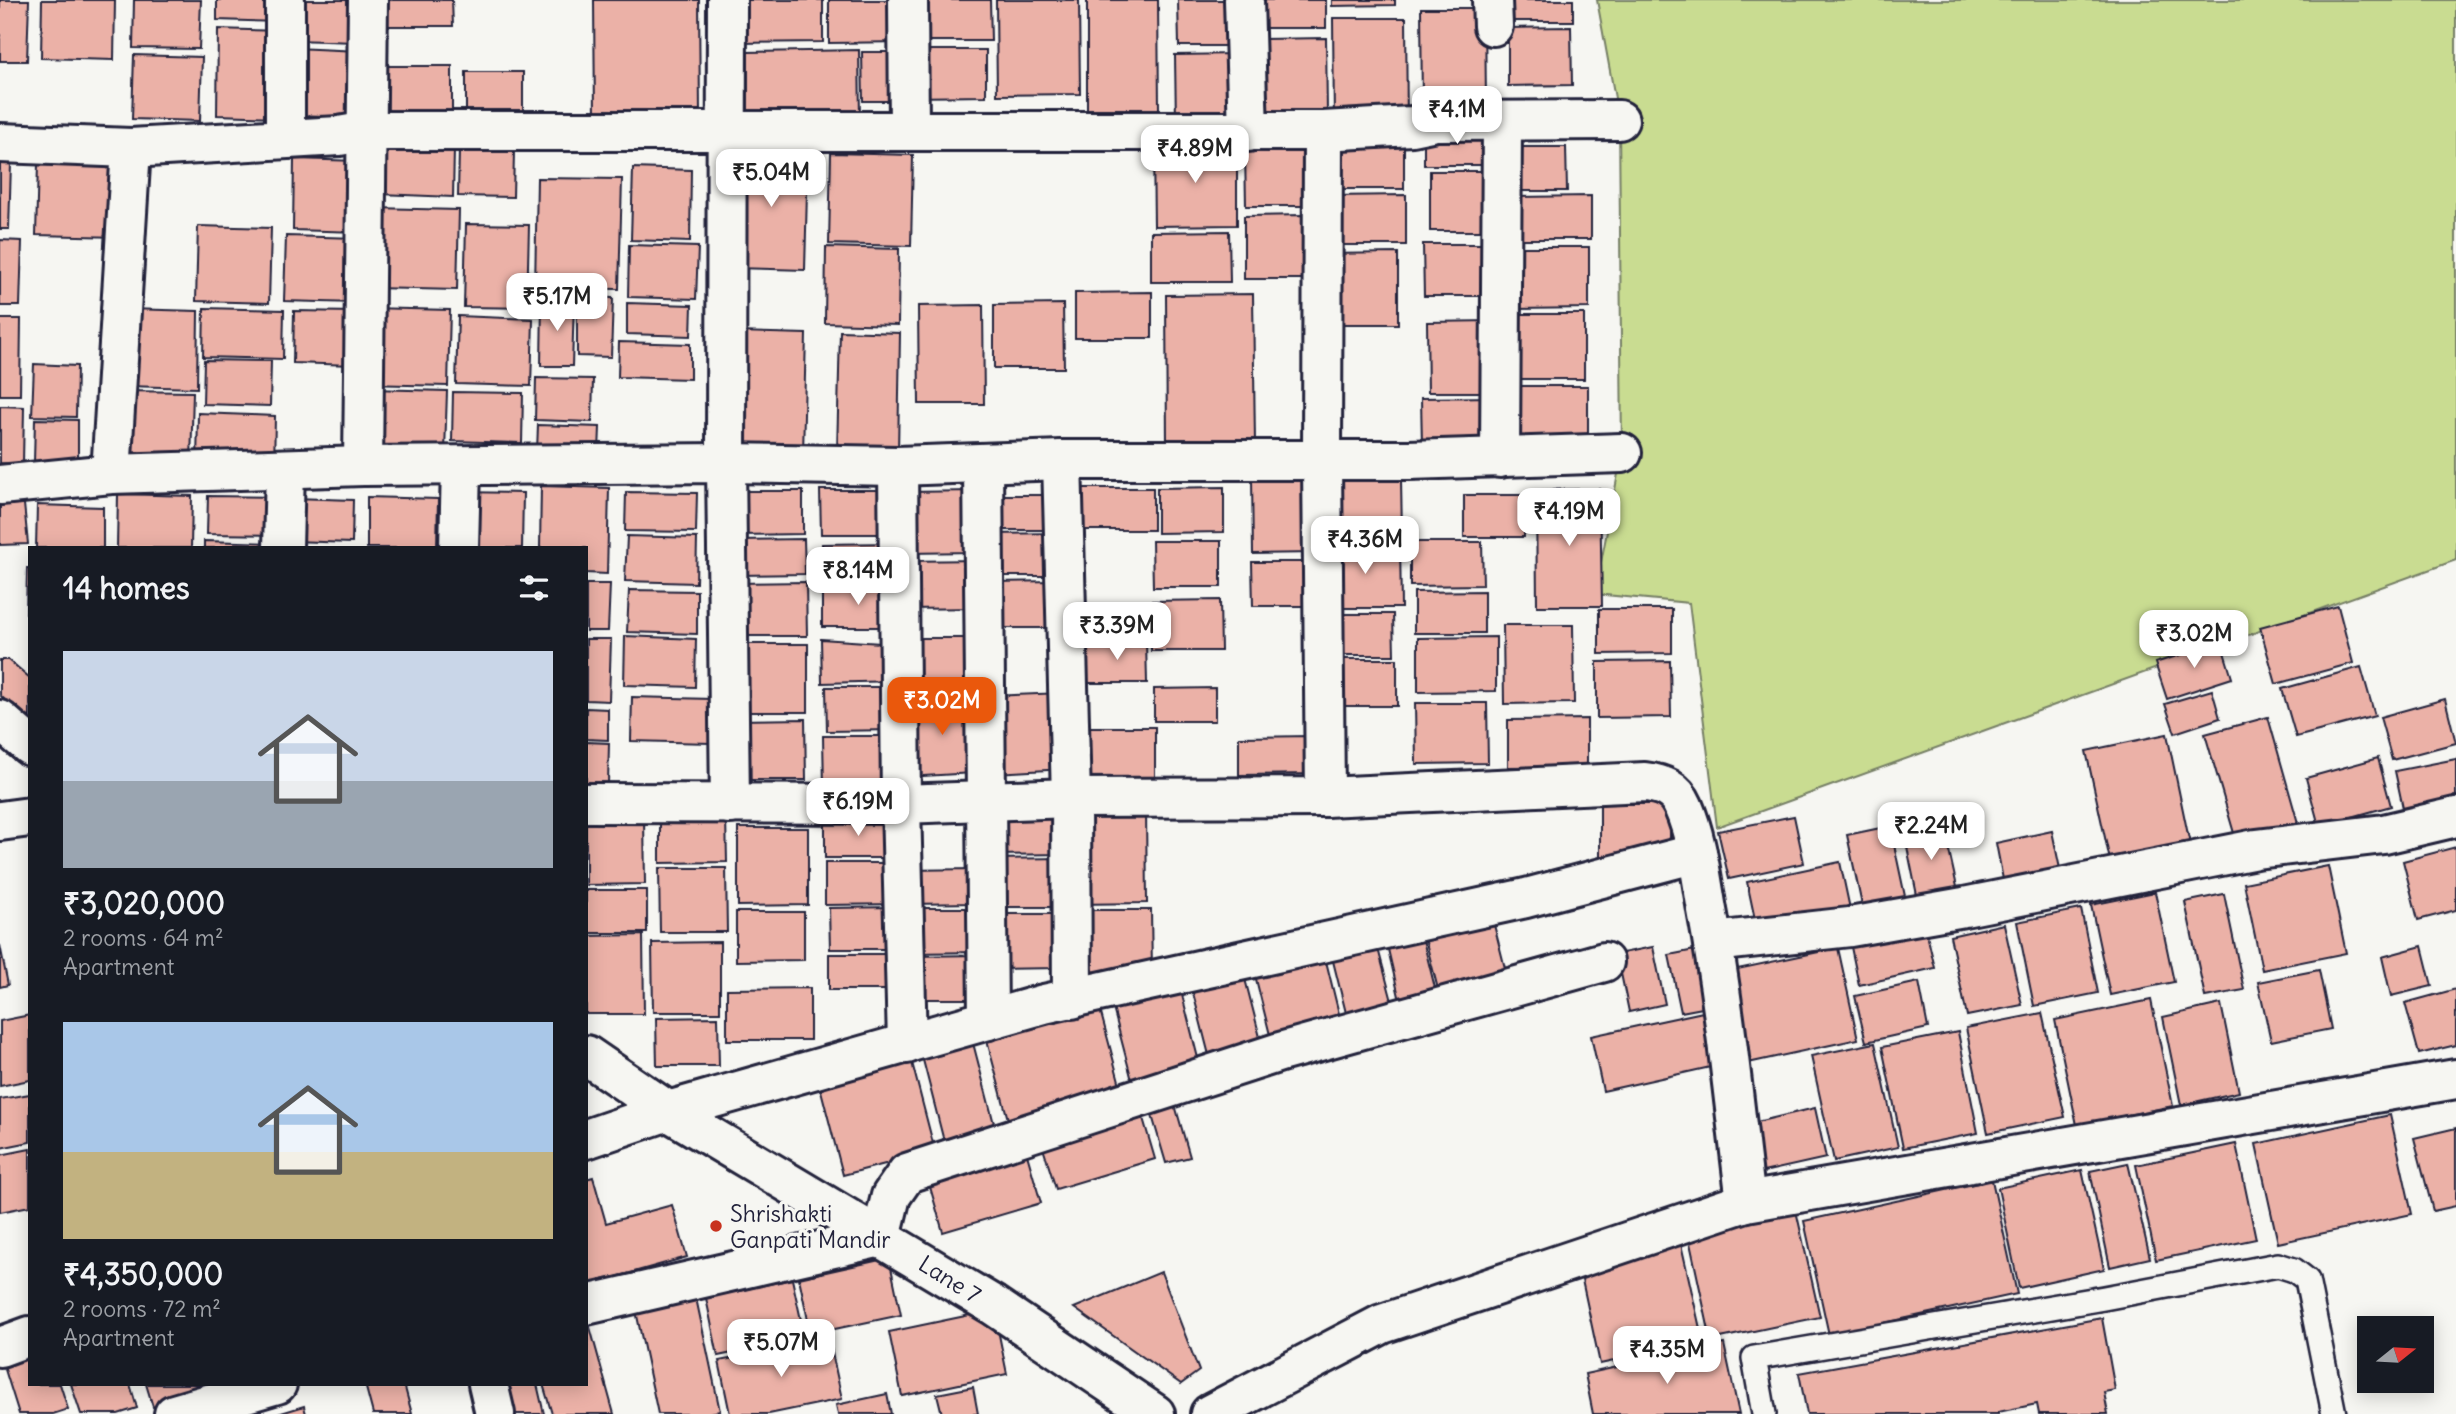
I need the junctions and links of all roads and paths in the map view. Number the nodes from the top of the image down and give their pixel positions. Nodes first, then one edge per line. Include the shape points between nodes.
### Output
1 (285, 0) edge
2 (368, 0) edge
3 (727, 0) edge
4 (908, 0) edge
5 (1244, 0) edge
6 (1619, 120) dead end
7 (1502, 122) junction
8 (909, 130) junction
9 (368, 131) junction
10 (725, 131) junction
11 (1323, 131) junction
12 (1248, 132) junction
13 (285, 139) junction
14 (0, 143) edge
15 (131, 148) junction
16 (1622, 453) dead end
17 (1500, 458) junction
18 (1062, 460) junction
19 (1322, 461) junction
20 (726, 463) junction
21 (983, 464) junction
22 (363, 466) junction
23 (898, 466) junction
24 (461, 467) junction
25 (285, 468) junction
26 (111, 474) junction
27 (0, 485) edge
28 (283, 546) edge
29 (459, 546) edge
30 (0, 720) edge
31 (28, 744) edge
32 (1325, 797) junction
33 (1071, 798) junction
34 (986, 799) junction
35 (588, 803) edge
36 (730, 804) junction
37 (901, 804) junction
38 (28, 817) edge
39 (2456, 817) edge
40 (0, 821) edge
41 (1697, 853) junction
42 (1713, 942) junction
43 (1604, 962) dead end
44 (1072, 999) junction
45 (988, 1020) junction
46 (907, 1044) junction
47 (588, 1056) edge
48 (2456, 1079) edge
49 (668, 1111) junction
50 (588, 1138) edge
51 (1746, 1202) junction
52 (881, 1237) junction
53 (588, 1305) edge
54 (28, 1337) edge
55 (0, 1347) edge
56 (269, 1386) edge
57 (488, 1386) edge
58 (174, 1414) edge
59 (495, 1414) edge
60 (1155, 1414) edge
61 (1210, 1414) edge
62 (1764, 1414) edge
63 (2334, 1414) edge

1 - 13 street
2 - 9 street
3 - 10 street
4 - 8 street
5 - 12 street
6 - 7 street
7 - 11 street via 1436,121 1412,127
7 - 17 street
8 - 10 street
8 - 12 street
9 - 10 street
9 - 13 street
9 - 22 street
10 - 20 street
11 - 12 street
11 - 19 street
13 - 15 street
14 - 15 street
15 - 26 street
16 - 17 street
17 - 19 street
18 - 19 street
18 - 21 street
18 - 33 street
19 - 32 street
20 - 23 street
20 - 24 street
20 - 36 street
21 - 23 street
21 - 34 street
22 - 24 street
22 - 25 street
23 - 37 street
24 - 29 street
25 - 26 street
25 - 28 street
26 - 27 street
30 - 31 street
32 - 33 street
32 - 41 street via 1656,783 1675,792 1683,805
33 - 34 street
33 - 44 street
34 - 37 street
34 - 45 street
35 - 36 street
36 - 37 street
37 - 46 street
38 - 40 street
39 - 42 street via 2385,834 2244,851 1863,925
41 - 42 street
41 - 44 street via 1526,898
42 - 51 street
43 - 52 street via 1280,1052 907,1173 891,1196
44 - 45 street
45 - 46 street
46 - 49 street
47 - 49 street, Lane 7
48 - 51 street
49 - 50 street
49 - 52 street, Lane 7
51 - 61 street via 1382,1324
52 - 53 street
52 - 60 street, Lane 7 via 993,1305
54 - 55 street
56 - 58 street
57 - 59 street
62 - 63 lane via 1754,1358 2278,1265 2307,1280

